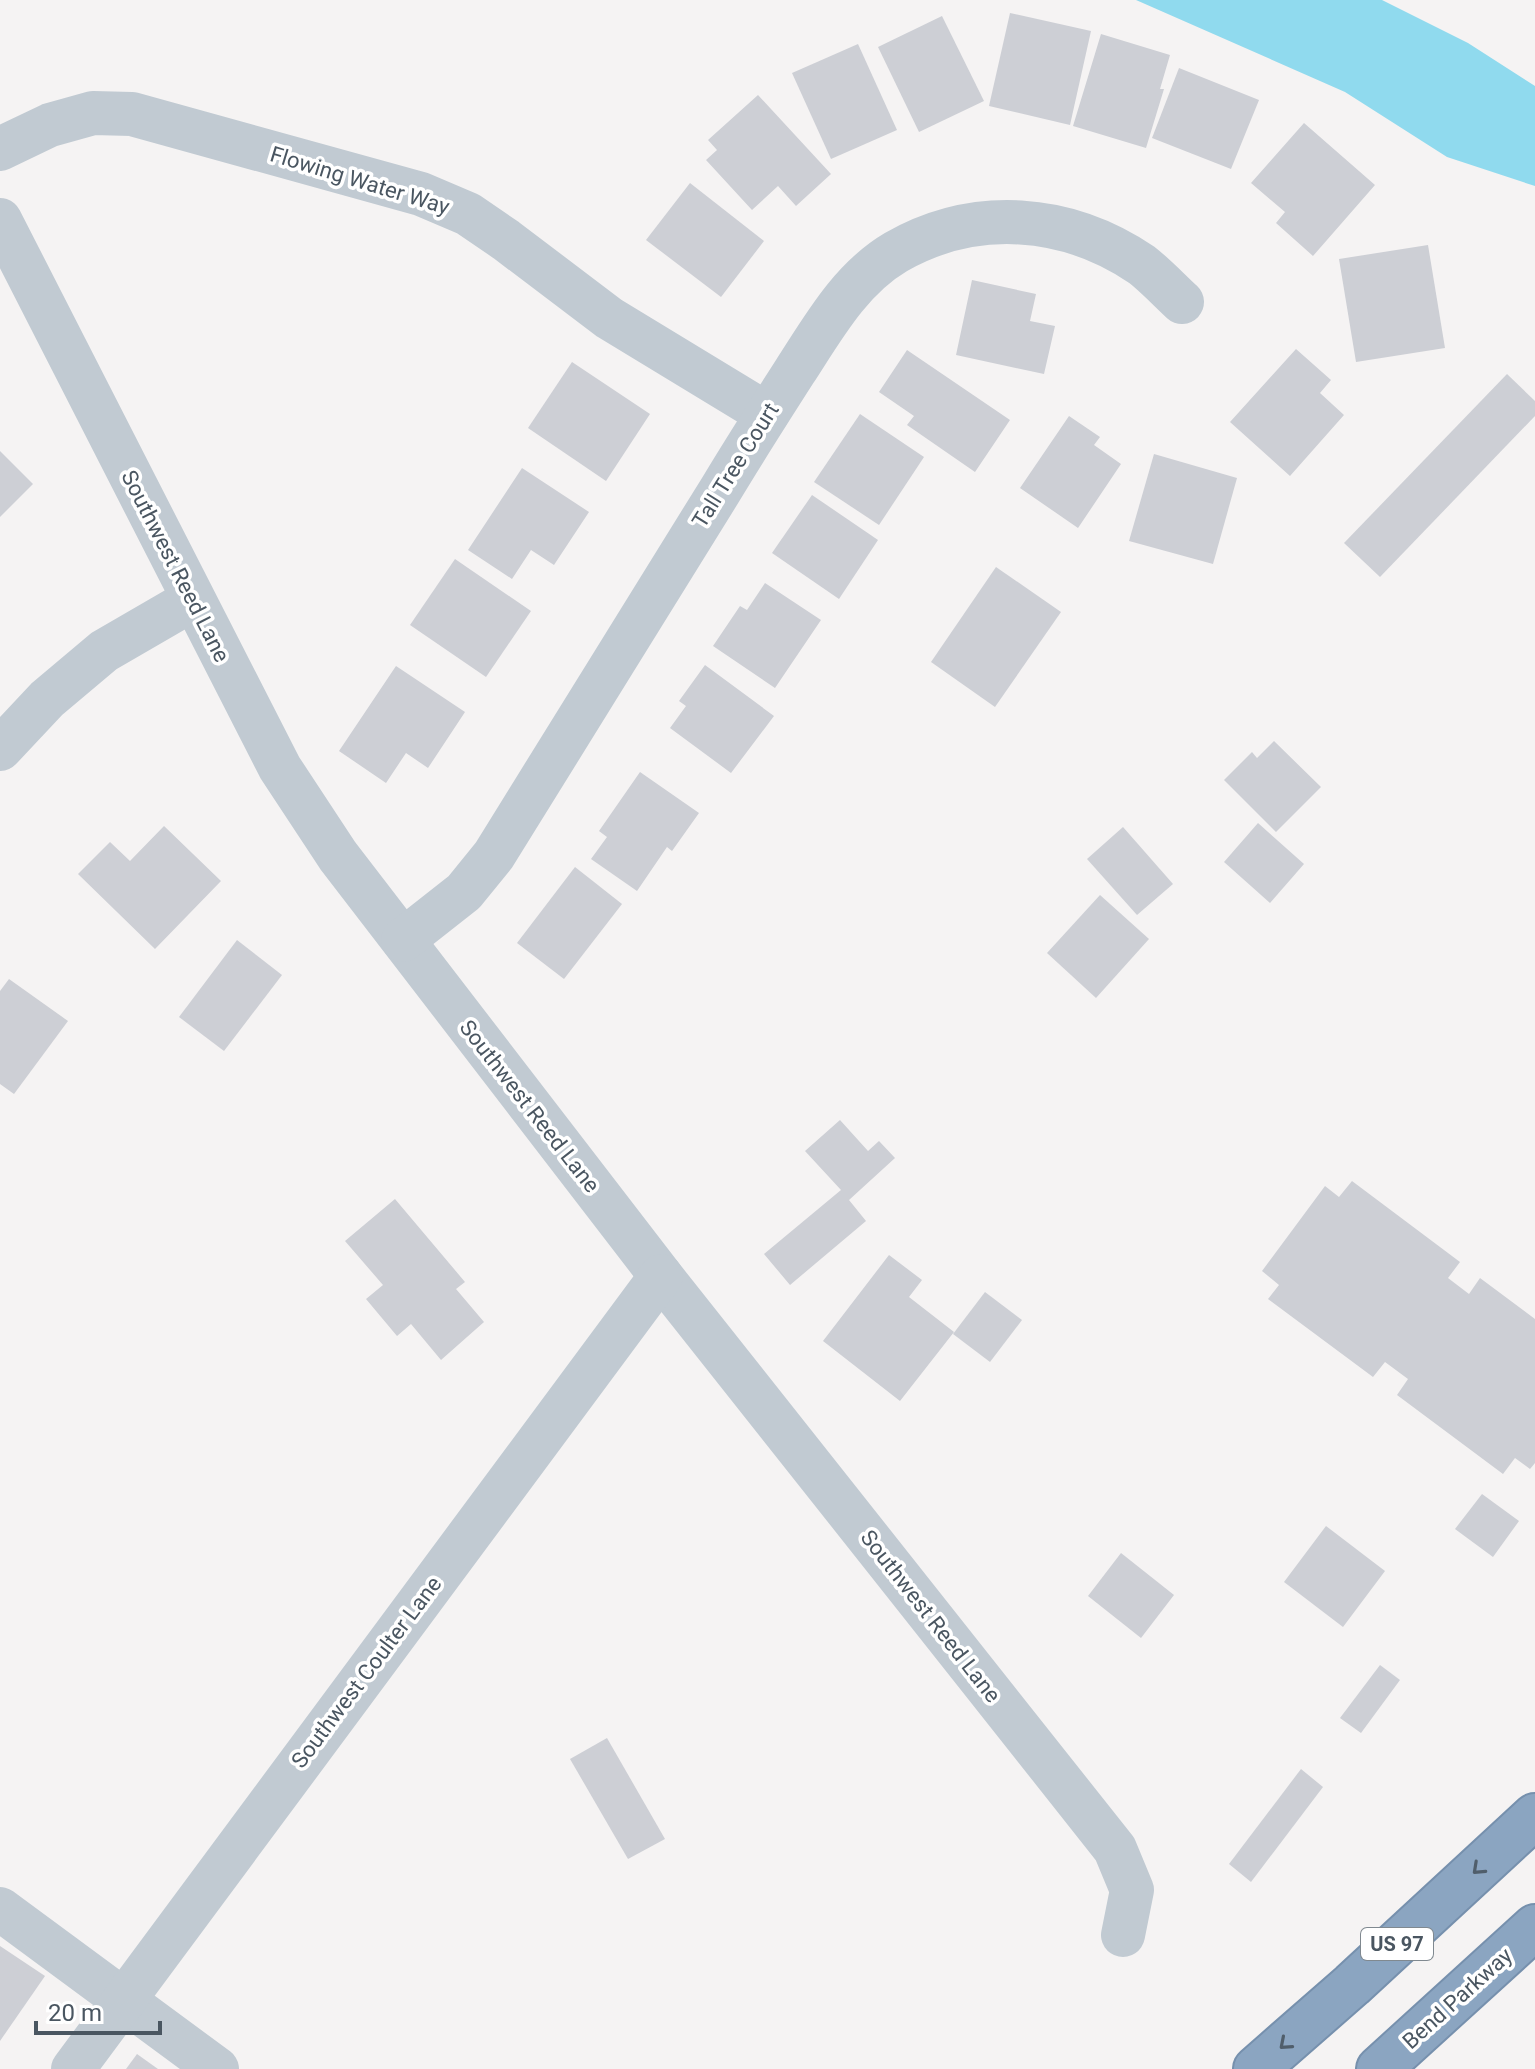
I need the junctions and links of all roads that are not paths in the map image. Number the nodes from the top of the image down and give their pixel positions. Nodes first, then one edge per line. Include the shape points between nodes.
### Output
1 (0, 149) edge
2 (0, 220) edge
3 (1182, 302) dead end
4 (767, 414) junction
5 (192, 600) junction
6 (0, 749) edge
7 (403, 940) junction
8 (661, 1276) junction
9 (1535, 1816) edge
10 (0, 1909) edge
11 (1535, 1927) edge
12 (1123, 1935) dead end
13 (123, 2000) junction
14 (1381, 2068) edge
15 (73, 2069) edge
16 (217, 2069) edge
17 (1256, 2069) edge

1 - 4 street, Flowing Water Way via 50,125 93,113 132,114 421,194 468,214 609,318
2 - 5 street, Southwest Reed Lane
3 - 4 street, Tall Tree Court via 1143,266 1098,241 1048,224 990,221 936,233 894,253 863,277 839,303
4 - 7 street, Tall Tree Court via 494,855 464,892
5 - 6 street via 104,651 47,699
5 - 7 street, Southwest Reed Lane via 280,768 338,856
7 - 8 street, Southwest Reed Lane
8 - 12 street, Southwest Reed Lane via 1115,1849 1132,1890
8 - 13 street, Southwest Coulter Lane
9 -> 17 highway, US 97
10 - 13 street
11 - 14 highway, Bend Parkway
13 - 15 street, Southwest Coulter Lane
13 - 16 street

